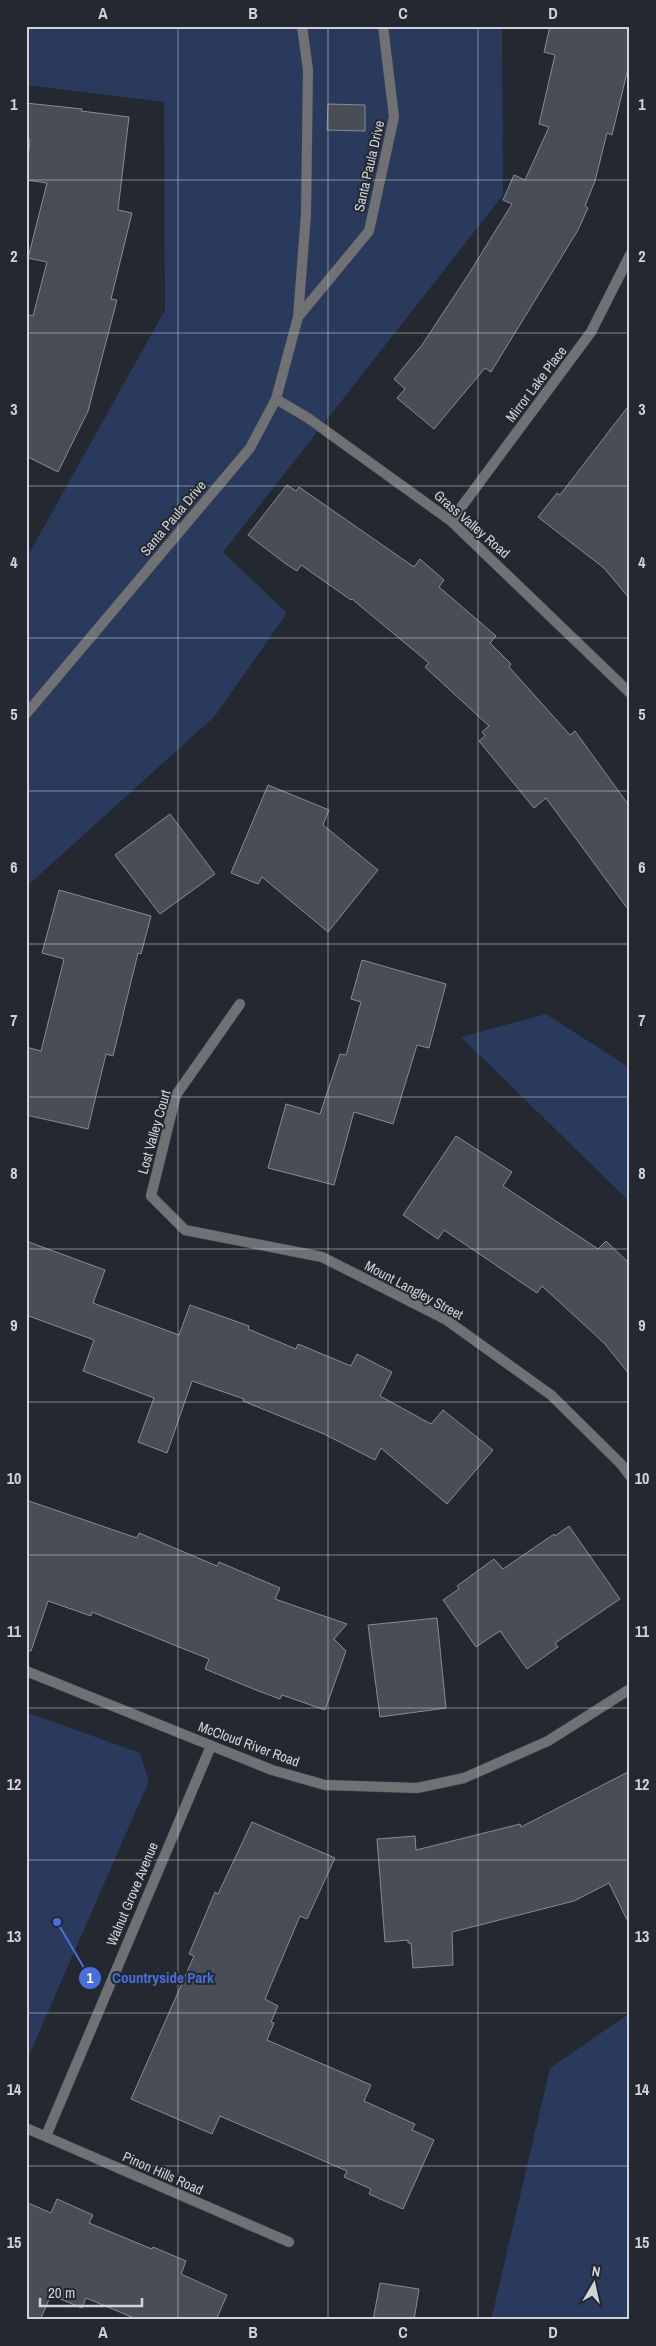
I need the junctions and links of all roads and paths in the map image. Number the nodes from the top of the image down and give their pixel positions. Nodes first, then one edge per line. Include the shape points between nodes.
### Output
1 (302, 26) edge
2 (383, 26) edge
3 (630, 255) edge
4 (298, 317) junction
5 (276, 400) junction
6 (451, 521) junction
7 (630, 693) edge
8 (28, 709) edge
9 (240, 1004) dead end
10 (150, 1196) joint
11 (630, 1476) edge
12 (26, 1671) edge
13 (630, 1689) edge
14 (211, 1746) junction
15 (26, 2128) edge
16 (46, 2136) junction
17 (290, 2242) dead end

1 - 4 street, Santa Paula Drive via 308,70 308,109 306,214
2 - 4 street, Santa Paula Drive via 394,117 369,231
3 - 6 street, Mirror Lake Place via 590,332
4 - 5 street, Santa Paula Drive
5 - 6 street, Grass Valley Road via 308,418
5 - 8 street, Santa Paula Drive via 250,448
6 - 7 street, Grass Valley Road
9 - 10 street, Lost Valley Court via 176,1095
10 - 11 street, Mount Langley Street via 185,1230 322,1257 445,1319 551,1395
12 - 14 street, McCloud River Road
13 - 14 street, McCloud River Road via 548,1741 464,1778 418,1788 325,1785 272,1770
14 - 16 street, Walnut Grove Avenue
15 - 16 street, Pinon Hills Road
16 - 17 street, Pinon Hills Road

